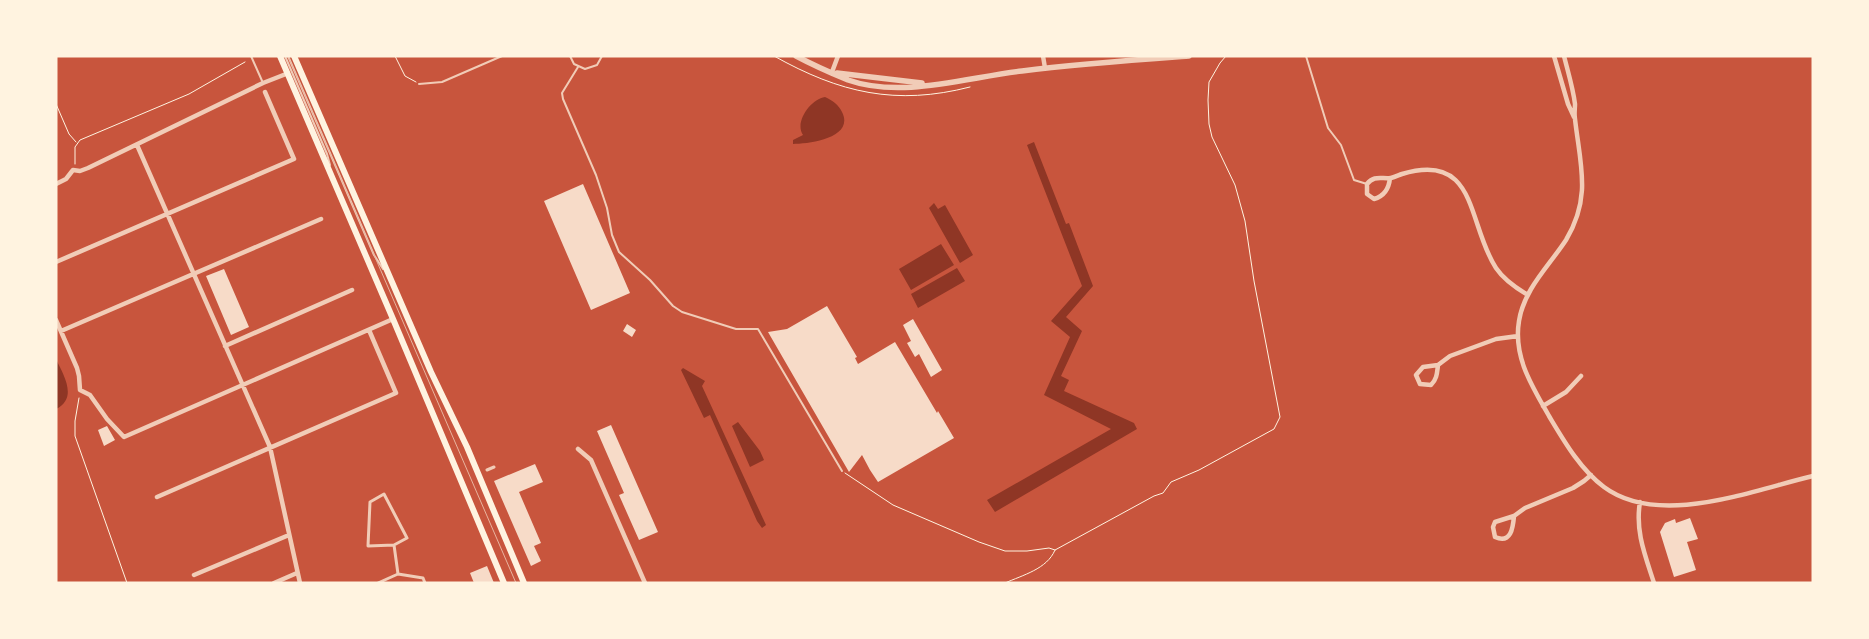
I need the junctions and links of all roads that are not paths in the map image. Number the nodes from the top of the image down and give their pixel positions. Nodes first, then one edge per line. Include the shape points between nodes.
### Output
1 (251, 56) edge
2 (274, 56) edge
3 (280, 56) edge
4 (286, 56) edge
5 (294, 56) edge
6 (502, 56) edge
7 (570, 56) edge
8 (602, 56) edge
9 (796, 56) edge
10 (838, 56) edge
11 (1043, 56) edge
12 (1189, 56) edge
13 (1306, 56) edge
14 (1554, 56) edge
15 (1564, 56) edge
16 (578, 67) junction
17 (1045, 68) junction
18 (832, 72) junction
19 (286, 74) junction
20 (263, 83) junction
21 (419, 84) road end
22 (265, 92) dead end
23 (1574, 118) junction
24 (137, 145) junction
25 (1390, 178) junction
26 (56, 184) edge
27 (334, 184) junction
28 (1367, 184) junction
29 (167, 214) junction
30 (321, 218) dead end
31 (56, 262) edge
32 (194, 274) junction
33 (392, 281) junction
34 (352, 290) dead end
35 (1528, 295) junction
36 (393, 319) junction
37 (56, 320) edge
38 (369, 330) junction
39 (61, 331) junction
40 (1518, 336) junction
41 (225, 346) junction
42 (1438, 365) junction
43 (1581, 376) dead end
44 (243, 385) junction
45 (1543, 406) junction
46 (270, 447) junction
47 (578, 449) dead end
48 (494, 467) dead end
49 (487, 470) dead end
50 (842, 471) road end
51 (1591, 475) junction
52 (1813, 476) edge
53 (157, 497) dead end
54 (1640, 502) junction
55 (1514, 516) junction
56 (289, 535) junction
57 (394, 545) junction
58 (297, 573) junction
59 (398, 574) junction
60 (194, 575) dead end
61 (274, 583) edge
62 (300, 583) edge
63 (378, 583) edge
64 (425, 583) edge
65 (504, 583) edge
66 (524, 583) edge
67 (645, 583) edge
68 (1654, 583) edge

1 - 20 lane
2 - 19 main road
3 - 19 main road
4 - 27 lane via 327,154
4 - 33 lane via 374,255
5 - 33 main road
6 - 21 lane via 442,82
7 - 16 lane
8 - 16 lane via 591,68
9 - 18 street
10 - 18 street
11 - 17 street
12 - 17 street
13 - 28 lane via 1328,128 1341,144 1354,180
14 - 23 street
15 - 23 street via 1575,104
16 - 50 lane via 562,93 562,99 596,176 619,252 682,312 736,329 758,329
17 - 18 street via 904,87 849,80
19 - 20 street
19 - 27 main road
20 - 24 street
22 - 29 street via 294,159
23 - 35 street via 1582,169 1579,208 1566,240
24 - 26 street via 84,170 73,170
24 - 29 street
25 - 28 street via 1373,179
25 - 28 street via 1386,191 1379,198 1367,194
25 - 35 street via 1429,169 1440,170 1456,179 1496,268
27 - 36 main road
29 - 31 street
29 - 32 street
30 - 32 street
32 - 39 street
32 - 41 street
33 - 66 main road
34 - 41 street
35 - 40 street via 1521,312
36 - 38 street
36 - 65 main road
37 - 39 street
38 - 44 street
38 - 46 street via 396,392
39 - 44 street via 77,368 80,392 90,395 124,438
40 - 42 street via 1496,339 1450,356
40 - 45 street via 1523,367
41 - 44 street
42 - 42 street via 1431,364 1419,370 1416,374 1420,384 1430,385 1437,377
43 - 45 street via 1566,392
44 - 46 street
45 - 51 street via 1566,444
46 - 53 street
46 - 56 street
47 - 67 street via 591,460
48 - 49 street
51 - 54 street via 1604,487
51 - 55 street via 1573,488 1525,508
52 - 54 street via 1704,502 1671,505
54 - 68 street via 1640,536
55 - 55 street via 1496,522 1493,527 1496,537 1500,539 1510,535
56 - 58 street
56 - 60 street
57 - 57 street via 407,538 384,494 370,502 368,546
57 - 59 street
58 - 61 street
58 - 62 street
59 - 63 street
59 - 64 street via 424,578

